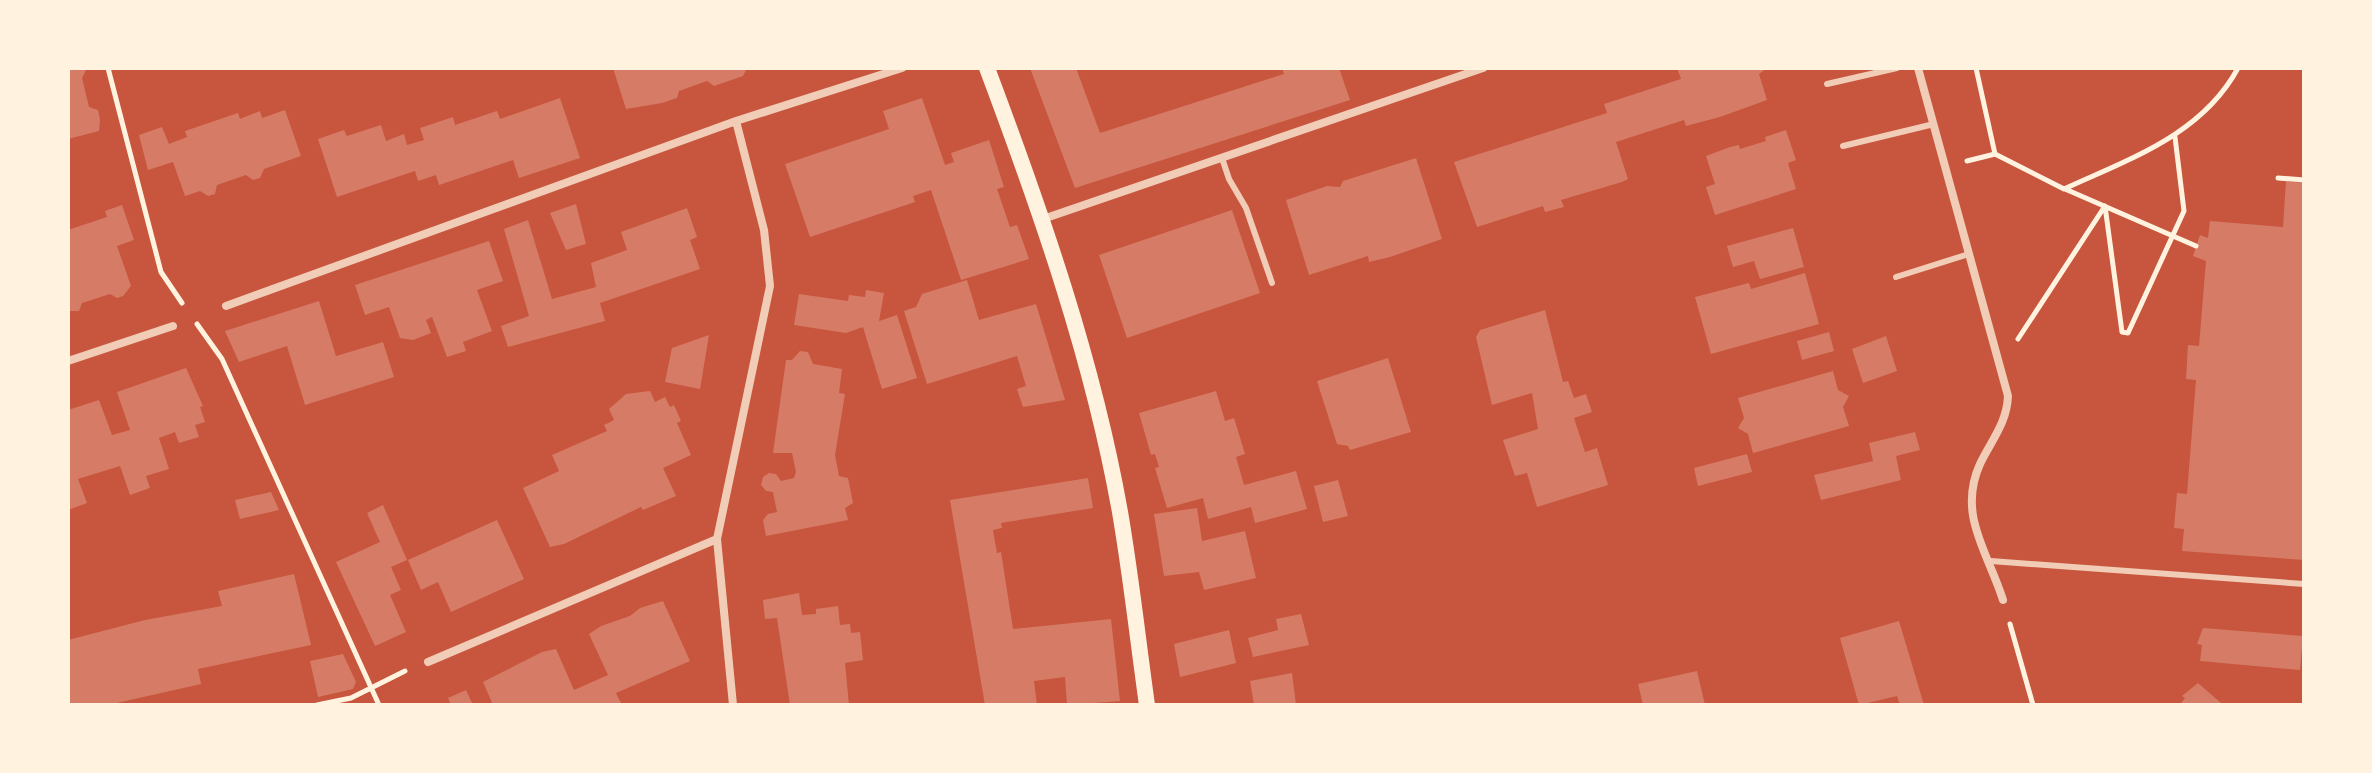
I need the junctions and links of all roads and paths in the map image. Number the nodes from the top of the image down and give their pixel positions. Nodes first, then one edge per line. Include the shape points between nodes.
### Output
1 (108, 68) edge
2 (902, 68) edge
3 (987, 68) edge
4 (1483, 68) edge
5 (1897, 68) edge
6 (1918, 68) edge
7 (1976, 68) edge
8 (2238, 68) edge
9 (1827, 84) dead end
10 (736, 121) junction
11 (1934, 124) junction
12 (2175, 137) junction
13 (1843, 146) dead end
14 (1995, 154) junction
15 (1222, 158) junction
16 (1945, 167) junction
17 (2278, 178) dead end
18 (2304, 180) edge
19 (2064, 189) junction
20 (2105, 206) junction
21 (1043, 219) junction
22 (2173, 236) junction
23 (2196, 246) dead end
24 (1969, 254) junction
25 (1896, 277) dead end
26 (1272, 283) dead end
27 (226, 306) joint
28 (193, 319) junction
29 (173, 326) joint
30 (68, 361) edge
31 (2000, 367) junction
32 (717, 539) junction
33 (1991, 561) junction
34 (2304, 584) edge
35 (2003, 600) joint
36 (428, 662) joint
37 (371, 686) junction
38 (317, 705) edge
39 (379, 705) edge
40 (733, 705) edge
41 (1147, 705) edge
42 (2033, 705) edge

1 - 28 path via 161,272
2 - 10 street
3 - 21 main road
4 - 15 street
5 - 9 lane
6 - 11 street
7 - 14 path
8 - 12 path via 2226,90
10 - 27 street
10 - 32 street via 764,230 770,286
11 - 13 lane
11 - 16 street
12 - 19 path
12 - 22 path via 2184,211
14 - 16 path
14 - 19 path
15 - 21 street
15 - 26 lane
16 - 24 street
17 - 18 path
19 - 20 path
20 - 22 path
20 - 22 path via 2122,332 2128,333
20 - 31 path
21 - 41 main road via 1120,510
22 - 23 path
24 - 25 lane
24 - 31 street
27 - 28 path
28 - 29 path
28 - 37 path via 222,359
29 - 30 street
31 - 33 street via 2007,407 1973,482 1971,502 1972,524
32 - 36 street
32 - 40 street
33 - 34 lane
33 - 35 street
35 - 42 path
36 - 37 path
37 - 38 path via 351,698
37 - 39 path

